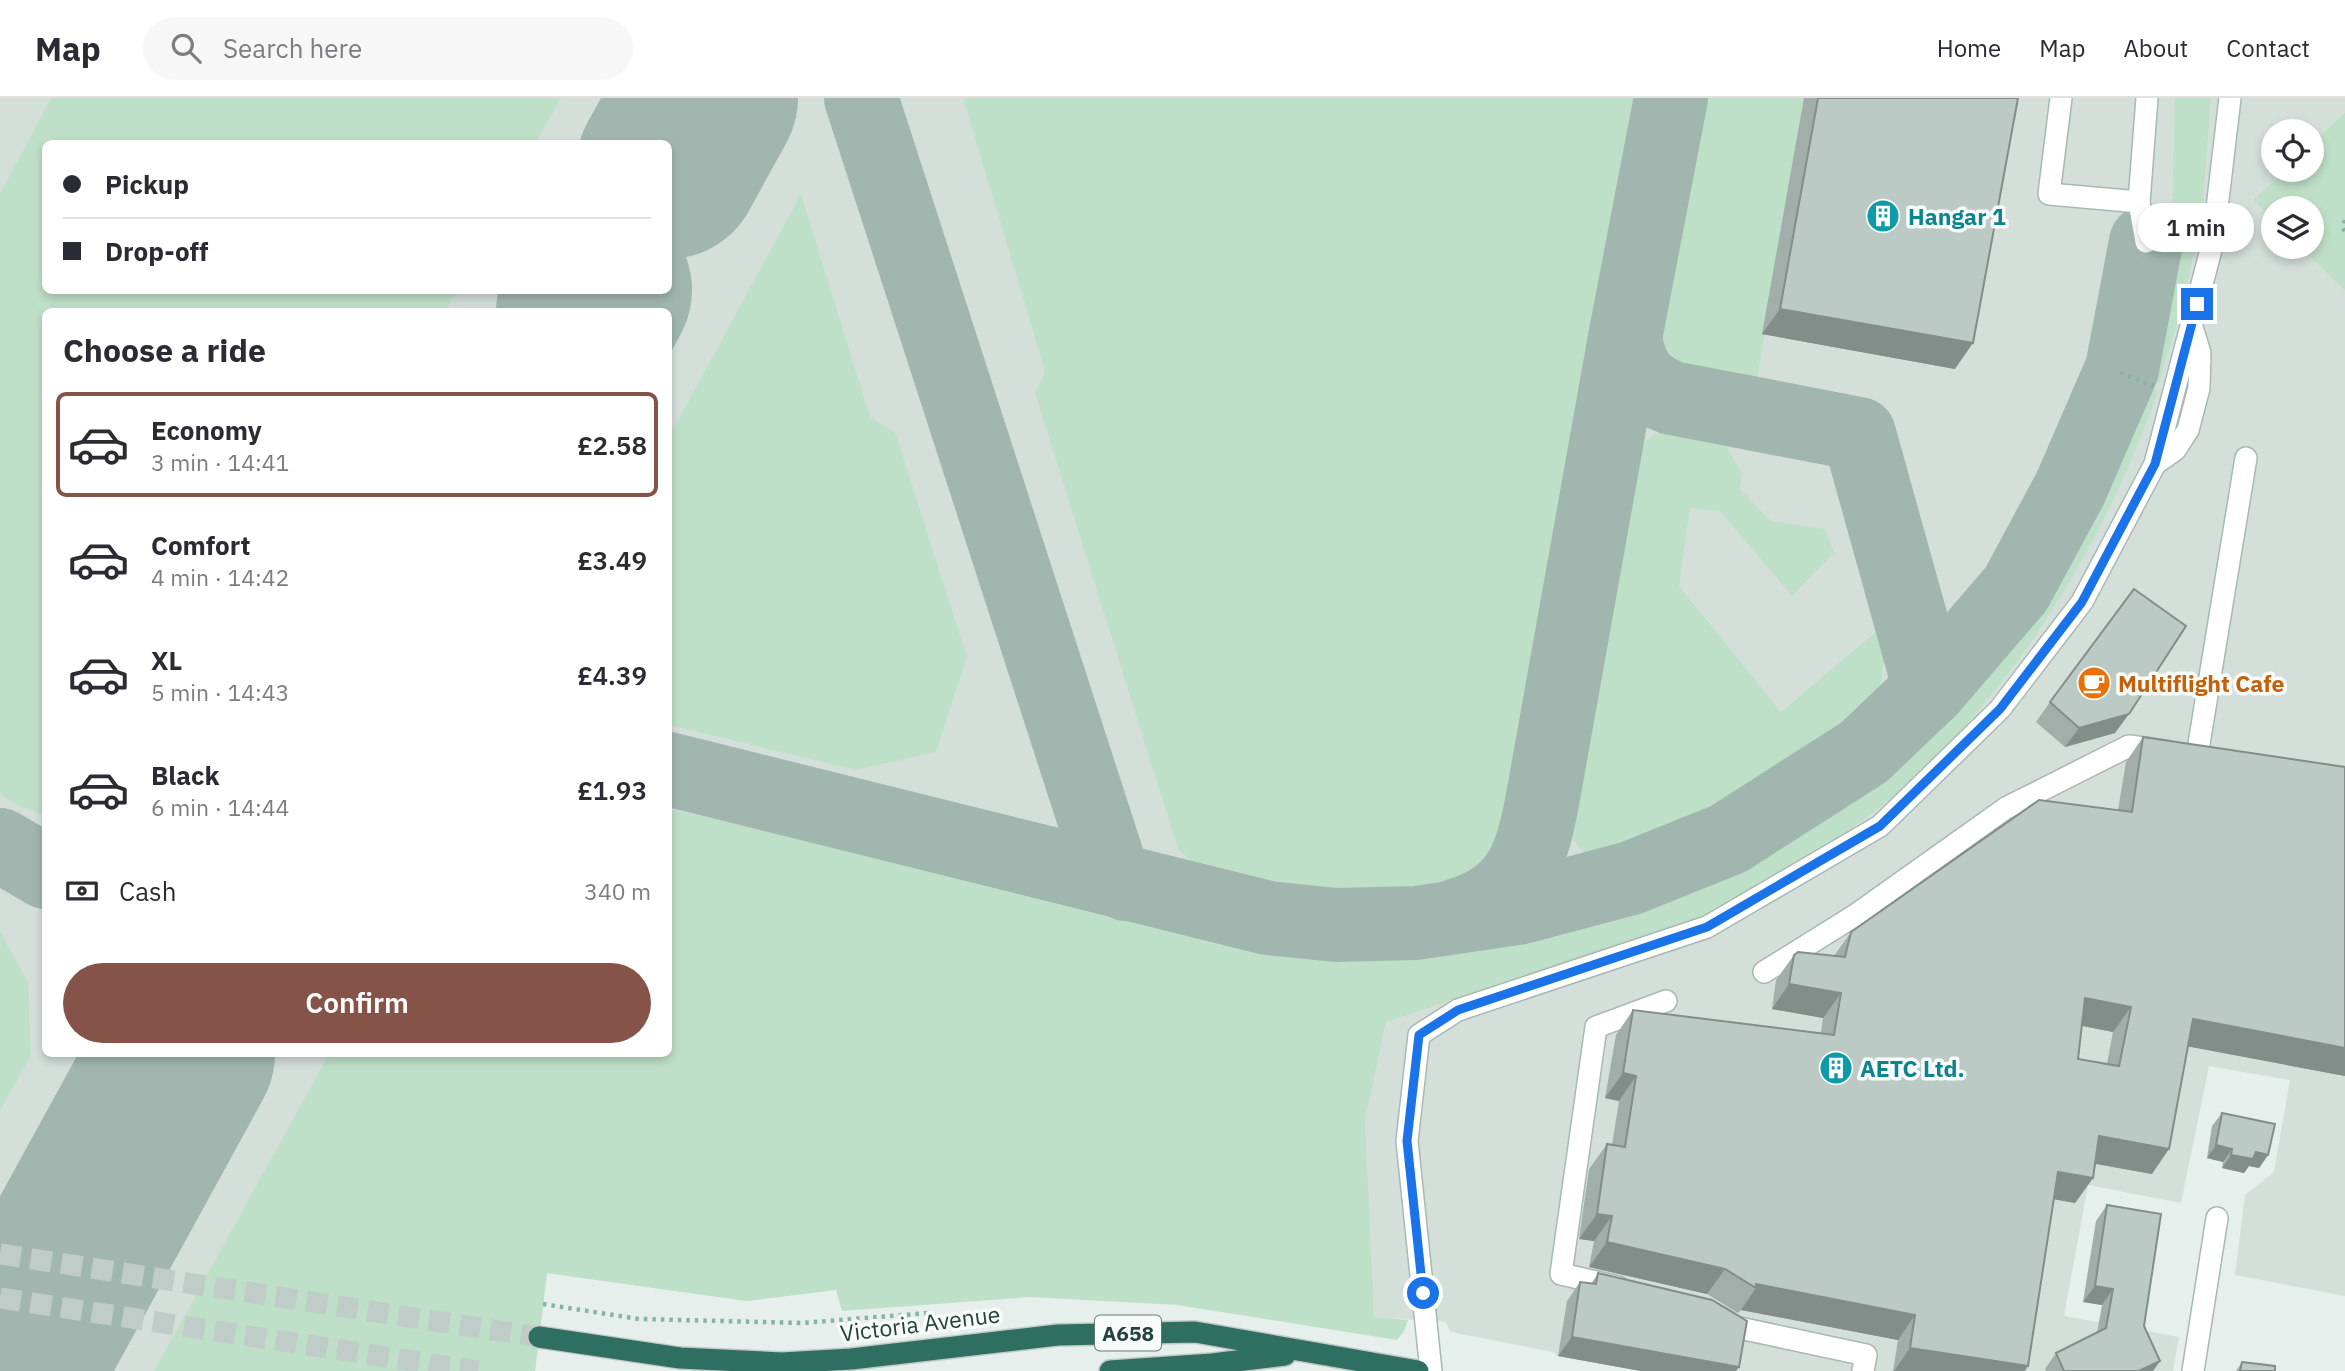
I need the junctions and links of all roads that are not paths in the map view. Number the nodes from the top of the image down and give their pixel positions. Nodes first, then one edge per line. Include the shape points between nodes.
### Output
1 (2061, 98) edge
2 (2147, 98) edge
3 (2230, 98) edge
4 (2192, 325) junction
5 (2245, 458) dead end
6 (2155, 464) junction
7 (1764, 972) dead end
8 (1666, 1001) dead end
9 (2217, 1217) dead end
10 (1639, 1292) edge
11 (1704, 1307) edge
12 (539, 1337) tunnel mouth
13 (1307, 1352) junction
14 (1110, 1371) edge
15 (1418, 1371) edge
16 (1431, 1371) edge
17 (1863, 1371) edge
18 (2193, 1371) edge

1 - 2 street via 2049,194 2143,222
3 - 4 street via 2215,234
4 - 6 street
4 - 6 street via 2200,354 2199,388 2188,429 2175,450
5 - 7 street via 2204,757 2129,746 2006,808 1854,916
6 - 16 street via 2082,602 2041,656 2000,709 1880,826 1707,927 1458,1010 1419,1035 1407,1141
8 - 10 street via 1595,1027 1561,1274
9 - 18 street
11 - 17 street via 1735,1327 1866,1355
12 - 13 highway, Victoria Avenue / A658 via 680,1358 782,1363 1058,1335 1195,1332
13 - 14 highway, Victoria Avenue / A658
13 - 15 highway, Victoria Avenue / A658

